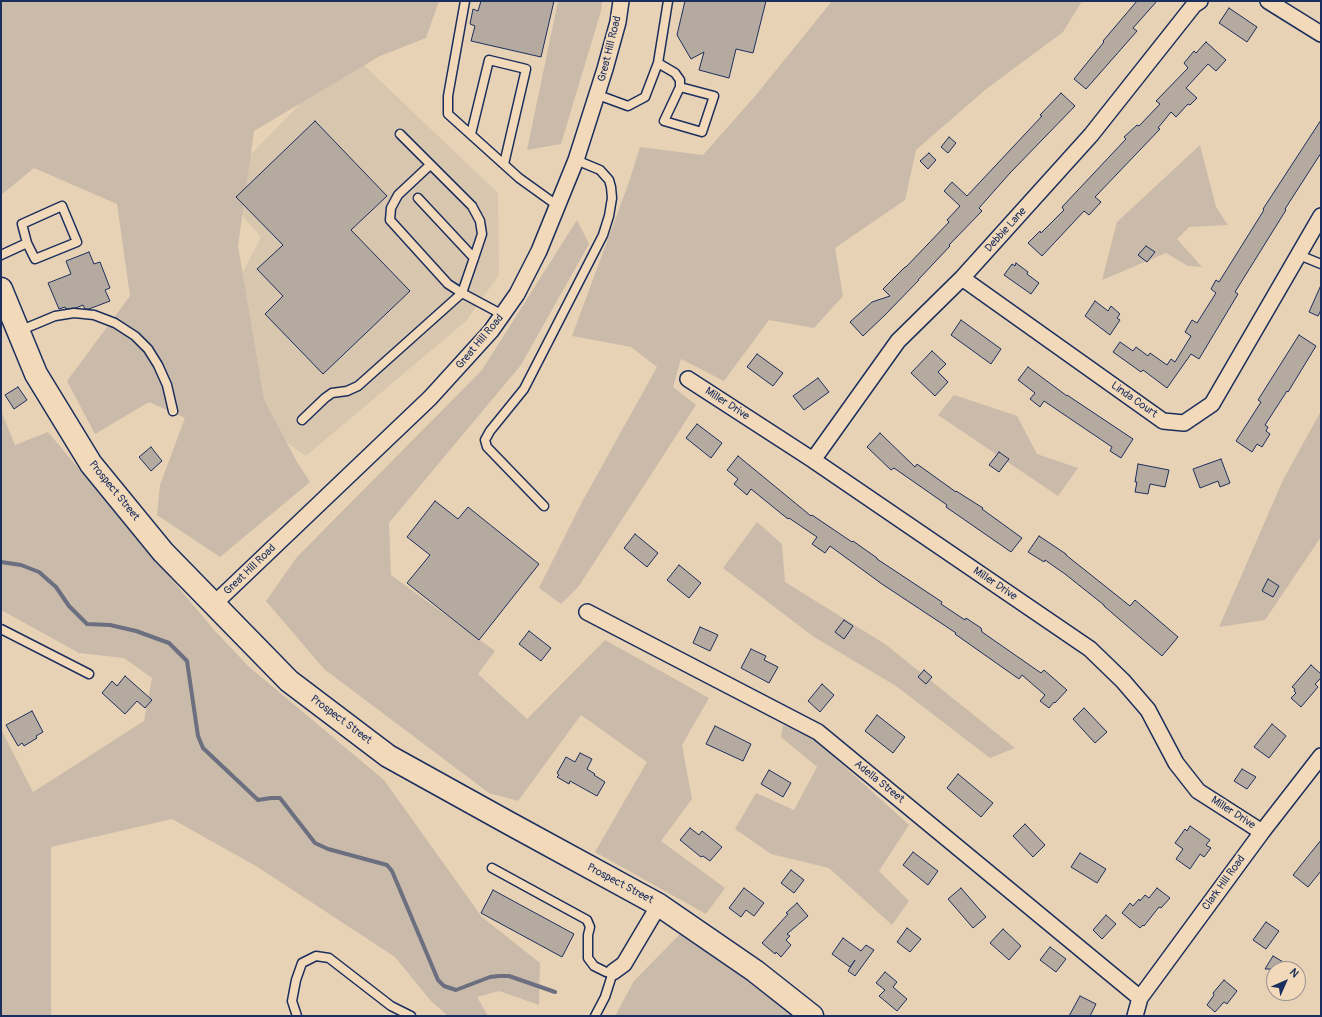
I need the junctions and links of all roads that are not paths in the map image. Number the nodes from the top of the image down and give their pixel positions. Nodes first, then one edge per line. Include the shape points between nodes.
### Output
1 (465, 1) edge
2 (621, 1) edge
3 (668, 1) edge
4 (1200, 1) edge
5 (1268, 1) edge
6 (1321, 34) edge
7 (658, 64) junction
8 (680, 87) junction
9 (598, 95) junction
10 (400, 134) dead end
11 (471, 134) junction
12 (576, 160) junction
13 (504, 164) junction
14 (430, 165) junction
15 (418, 198) dead end
16 (558, 206) junction
17 (1321, 216) edge
18 (27, 243) junction
19 (1, 254) edge
20 (1298, 255) junction
21 (474, 258) junction
22 (1321, 264) edge
23 (962, 278) junction
24 (1, 288) edge
25 (462, 293) junction
26 (503, 315) junction
27 (19, 331) junction
28 (688, 379) dead end
29 (172, 411) dead end
30 (302, 420) dead end
31 (813, 460) junction
32 (544, 506) dead end
33 (214, 604) junction
34 (587, 612) dead end
35 (1, 629) edge
36 (89, 674) dead end
37 (1321, 756) edge
38 (1262, 832) junction
39 (492, 868) dead end
40 (658, 905) junction
41 (613, 972) junction
42 (1140, 998) junction
43 (297, 1016) edge
44 (410, 1016) edge
45 (595, 1016) edge
46 (812, 1016) edge
47 (1135, 1016) edge

1 - 11 lane via 448,96 448,114
2 - 9 street, Great Hill Road via 618,22
3 - 7 lane
4 - 23 street, Debbie Lane via 1194,5 1091,135
5 - 6 street
7 - 8 lane via 675,73 680,80
7 - 9 lane via 645,97 628,106
8 - 8 lane via 664,121 702,132 714,96
9 - 12 street, Great Hill Road
10 - 14 lane
11 - 13 lane
11 - 13 lane via 489,60 526,69
12 - 16 street, Great Hill Road
12 - 32 lane via 600,170 609,180 612,198 603,235 524,389 485,440 487,447
13 - 16 lane
14 - 21 lane via 472,206 480,221 482,234
14 - 25 lane via 398,195 391,208 390,220 448,284
15 - 21 lane
16 - 26 street, Great Hill Road via 524,282
17 - 20 street, Linda Court
18 - 18 lane via 22,224 62,206 77,242 35,259
18 - 19 lane
20 - 22 lane
20 - 23 street, Linda Court via 1212,404 1184,423 1163,421
21 - 25 lane
23 - 31 street, Debbie Lane via 898,341
24 - 27 main road, Prospect Street
25 - 26 lane
25 - 30 lane via 358,386 332,393
26 - 33 street, Great Hill Road via 479,346 430,398
27 - 29 lane via 55,316 74,313 94,315 115,323 135,336 148,349 167,385
27 - 33 main road, Prospect Street via 36,374 91,464 163,552
28 - 31 street, Miller Drive
31 - 38 street, Miller Drive via 1090,649 1148,710 1176,763 1198,791
33 - 40 main road, Prospect Street via 289,681 388,756
34 - 42 street, Adella Street via 818,732
35 - 36 lane
37 - 38 street, Clark Hill Road
38 - 42 street, Clark Hill Road
39 - 41 lane via 587,920 590,927 588,958 594,966 606,972
40 - 41 street via 624,964
40 - 46 main road, Prospect Street via 755,972
41 - 45 lane via 605,997
42 - 47 street, Clark Hill Road
43 - 44 lane via 292,1001 296,980 302,963 316,956 329,958 391,1006

